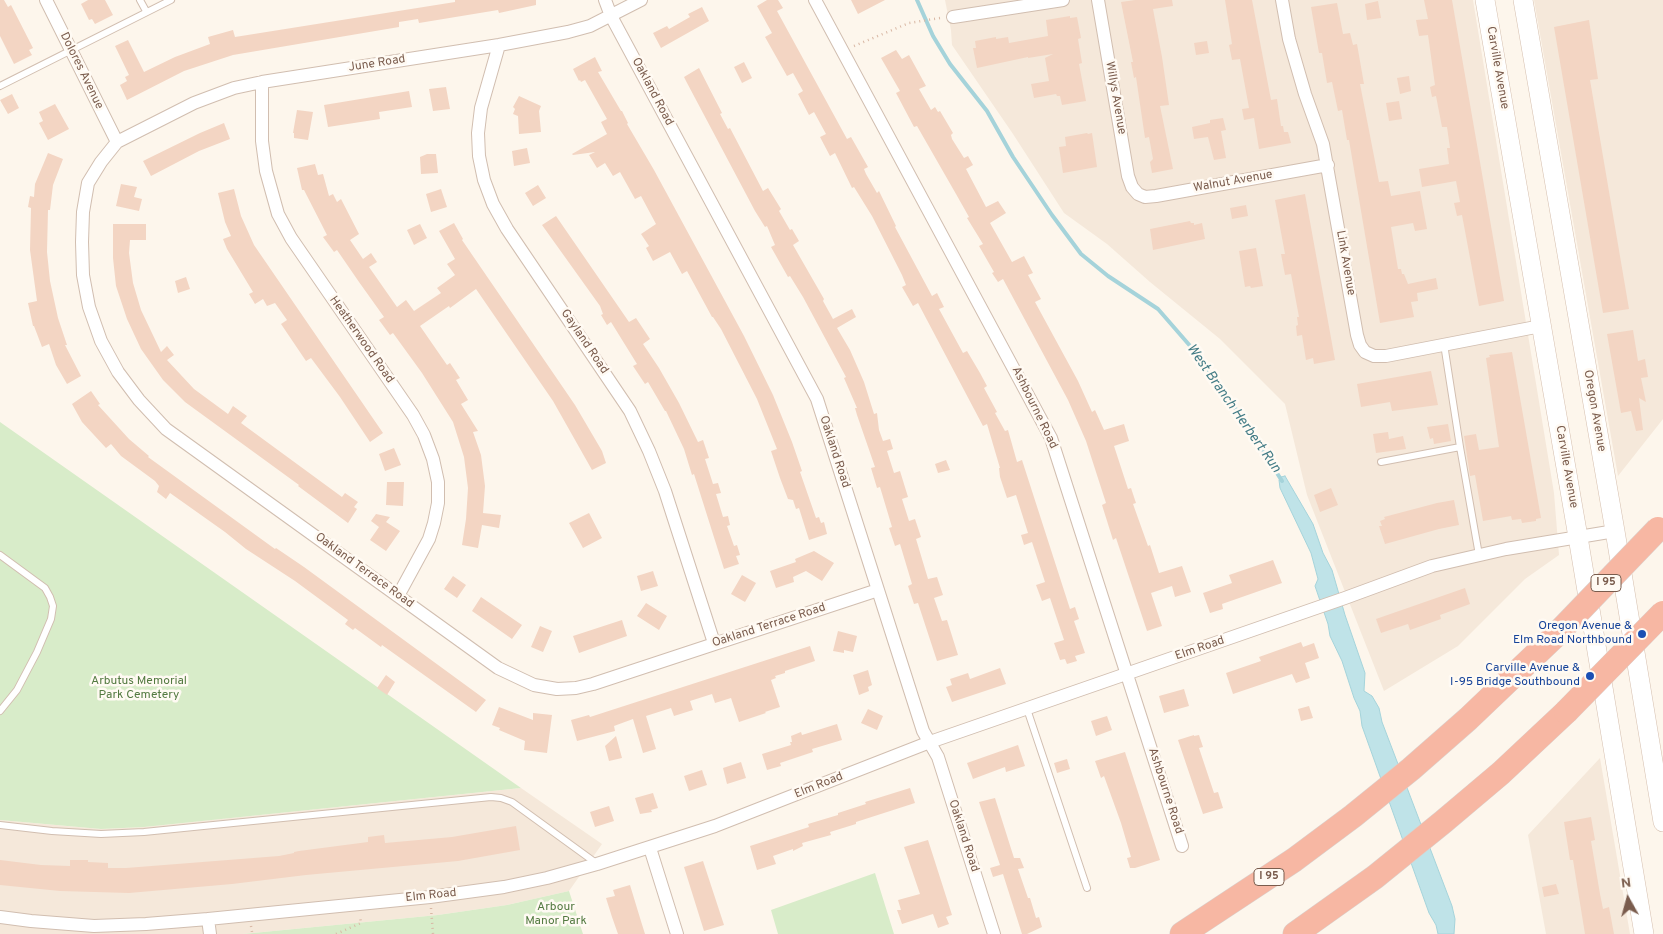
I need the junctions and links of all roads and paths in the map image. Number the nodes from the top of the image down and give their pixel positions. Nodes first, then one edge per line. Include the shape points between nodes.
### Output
1 (46, 0) edge
2 (140, 0) edge
3 (171, 0) edge
4 (606, 0) edge
5 (641, 0) edge
6 (815, 0) edge
7 (1063, 0) edge
8 (1098, 0) edge
9 (1282, 0) edge
10 (1485, 0) edge
11 (1522, 0) edge
12 (146, 11) junction
13 (611, 16) junction
14 (953, 17) dead end
15 (938, 18) dead end
16 (499, 45) junction
17 (71, 49) junction
18 (844, 52) junction
19 (262, 82) junction
20 (0, 86) edge
21 (117, 142) junction
22 (1328, 165) junction
23 (1138, 194) joint
24 (1541, 326) junction
25 (1444, 344) junction
26 (1460, 447) junction
27 (1381, 462) dead end
28 (1660, 526) edge
29 (1615, 531) junction
30 (1578, 537) junction
31 (1479, 554) junction
32 (0, 555) edge
33 (878, 590) junction
34 (398, 596) junction
35 (1663, 613) edge
36 (714, 643) junction
37 (1128, 674) junction
38 (1027, 709) junction
39 (0, 711) edge
40 (930, 742) junction
41 (1663, 822) edge
42 (0, 825) edge
43 (1182, 846) dead end
44 (650, 848) junction
45 (597, 864) junction
46 (1087, 888) dead end
47 (430, 897) junction
48 (359, 904) junction
49 (0, 916) edge
50 (208, 919) junction
51 (210, 934) edge
52 (336, 934) edge
53 (433, 934) edge
54 (677, 934) edge
55 (994, 934) edge
56 (1182, 934) edge
57 (1296, 934) edge
58 (1644, 934) edge

1 - 17 street, Dolores Avenue
2 - 12 lane
3 - 12 lane
4 - 13 street, Oakland Road
5 - 13 street, June Road
6 - 18 street, Ashbourne Road
7 - 14 street
8 - 23 street, Willys Avenue via 1128,176
9 - 22 street, Link Avenue via 1289,39
10 - 24 street, Carville Avenue
11 - 29 street, Oregon Avenue
12 - 17 lane
13 - 16 street, June Road via 568,32
13 - 33 street, Oakland Road via 817,399
15 - 18 path via 913,22
16 - 19 street, June Road
16 - 36 street, Gayland Road via 481,108 478,133 484,180 507,229 630,411 665,492
17 - 20 lane
17 - 21 street, Dolores Avenue
18 - 37 street, Ashbourne Road via 1051,438
19 - 21 street, June Road via 215,94
19 - 34 street, Heatherwood Road via 262,141 278,214 291,238 413,415 433,459 438,482 434,523 429,539
21 - 34 street, Oakland Terrace Road via 88,183 82,242 83,275 89,307 101,341 118,372 166,429
22 - 23 street, Walnut Avenue via 1156,196
22 - 25 street, Link Avenue via 1360,345 1374,356 1386,356
24 - 25 street, Link Avenue
24 - 30 street, Carville Avenue
25 - 26 lane
26 - 27 lane
26 - 31 lane
28 - 56 highway, I 95, bridge via 1554,637 1442,742 1294,860
29 - 30 street, Elm Road
29 - 41 street, Oregon Avenue
30 - 31 street, Elm Road
30 - 58 street, Carville Avenue
31 - 37 street, Elm Road via 1432,566
32 - 39 lane via 45,588 53,606 37,652 17,690
33 - 36 street, Oakland Terrace Road
33 - 40 street, Oakland Road via 923,731
34 - 36 street, Oakland Terrace Road via 498,668 534,685 550,688 593,684
35 - 57 highway, bridge via 1566,712 1475,796 1375,877
37 - 38 street, Elm Road
37 - 43 street, Ashbourne Road
38 - 40 street, Elm Road
38 - 46 lane
40 - 44 street, Elm Road via 764,808
40 - 55 street, Oakland Road via 938,757
42 - 45 lane via 52,832 144,832 491,797 512,802
44 - 45 street, Elm Road
44 - 54 street
45 - 47 street, Elm Road via 504,887
47 - 48 street, Elm Road
47 - 53 path
48 - 50 street, Elm Road
48 - 52 path via 361,923
49 - 50 street, Elm Road via 94,926
50 - 51 street

